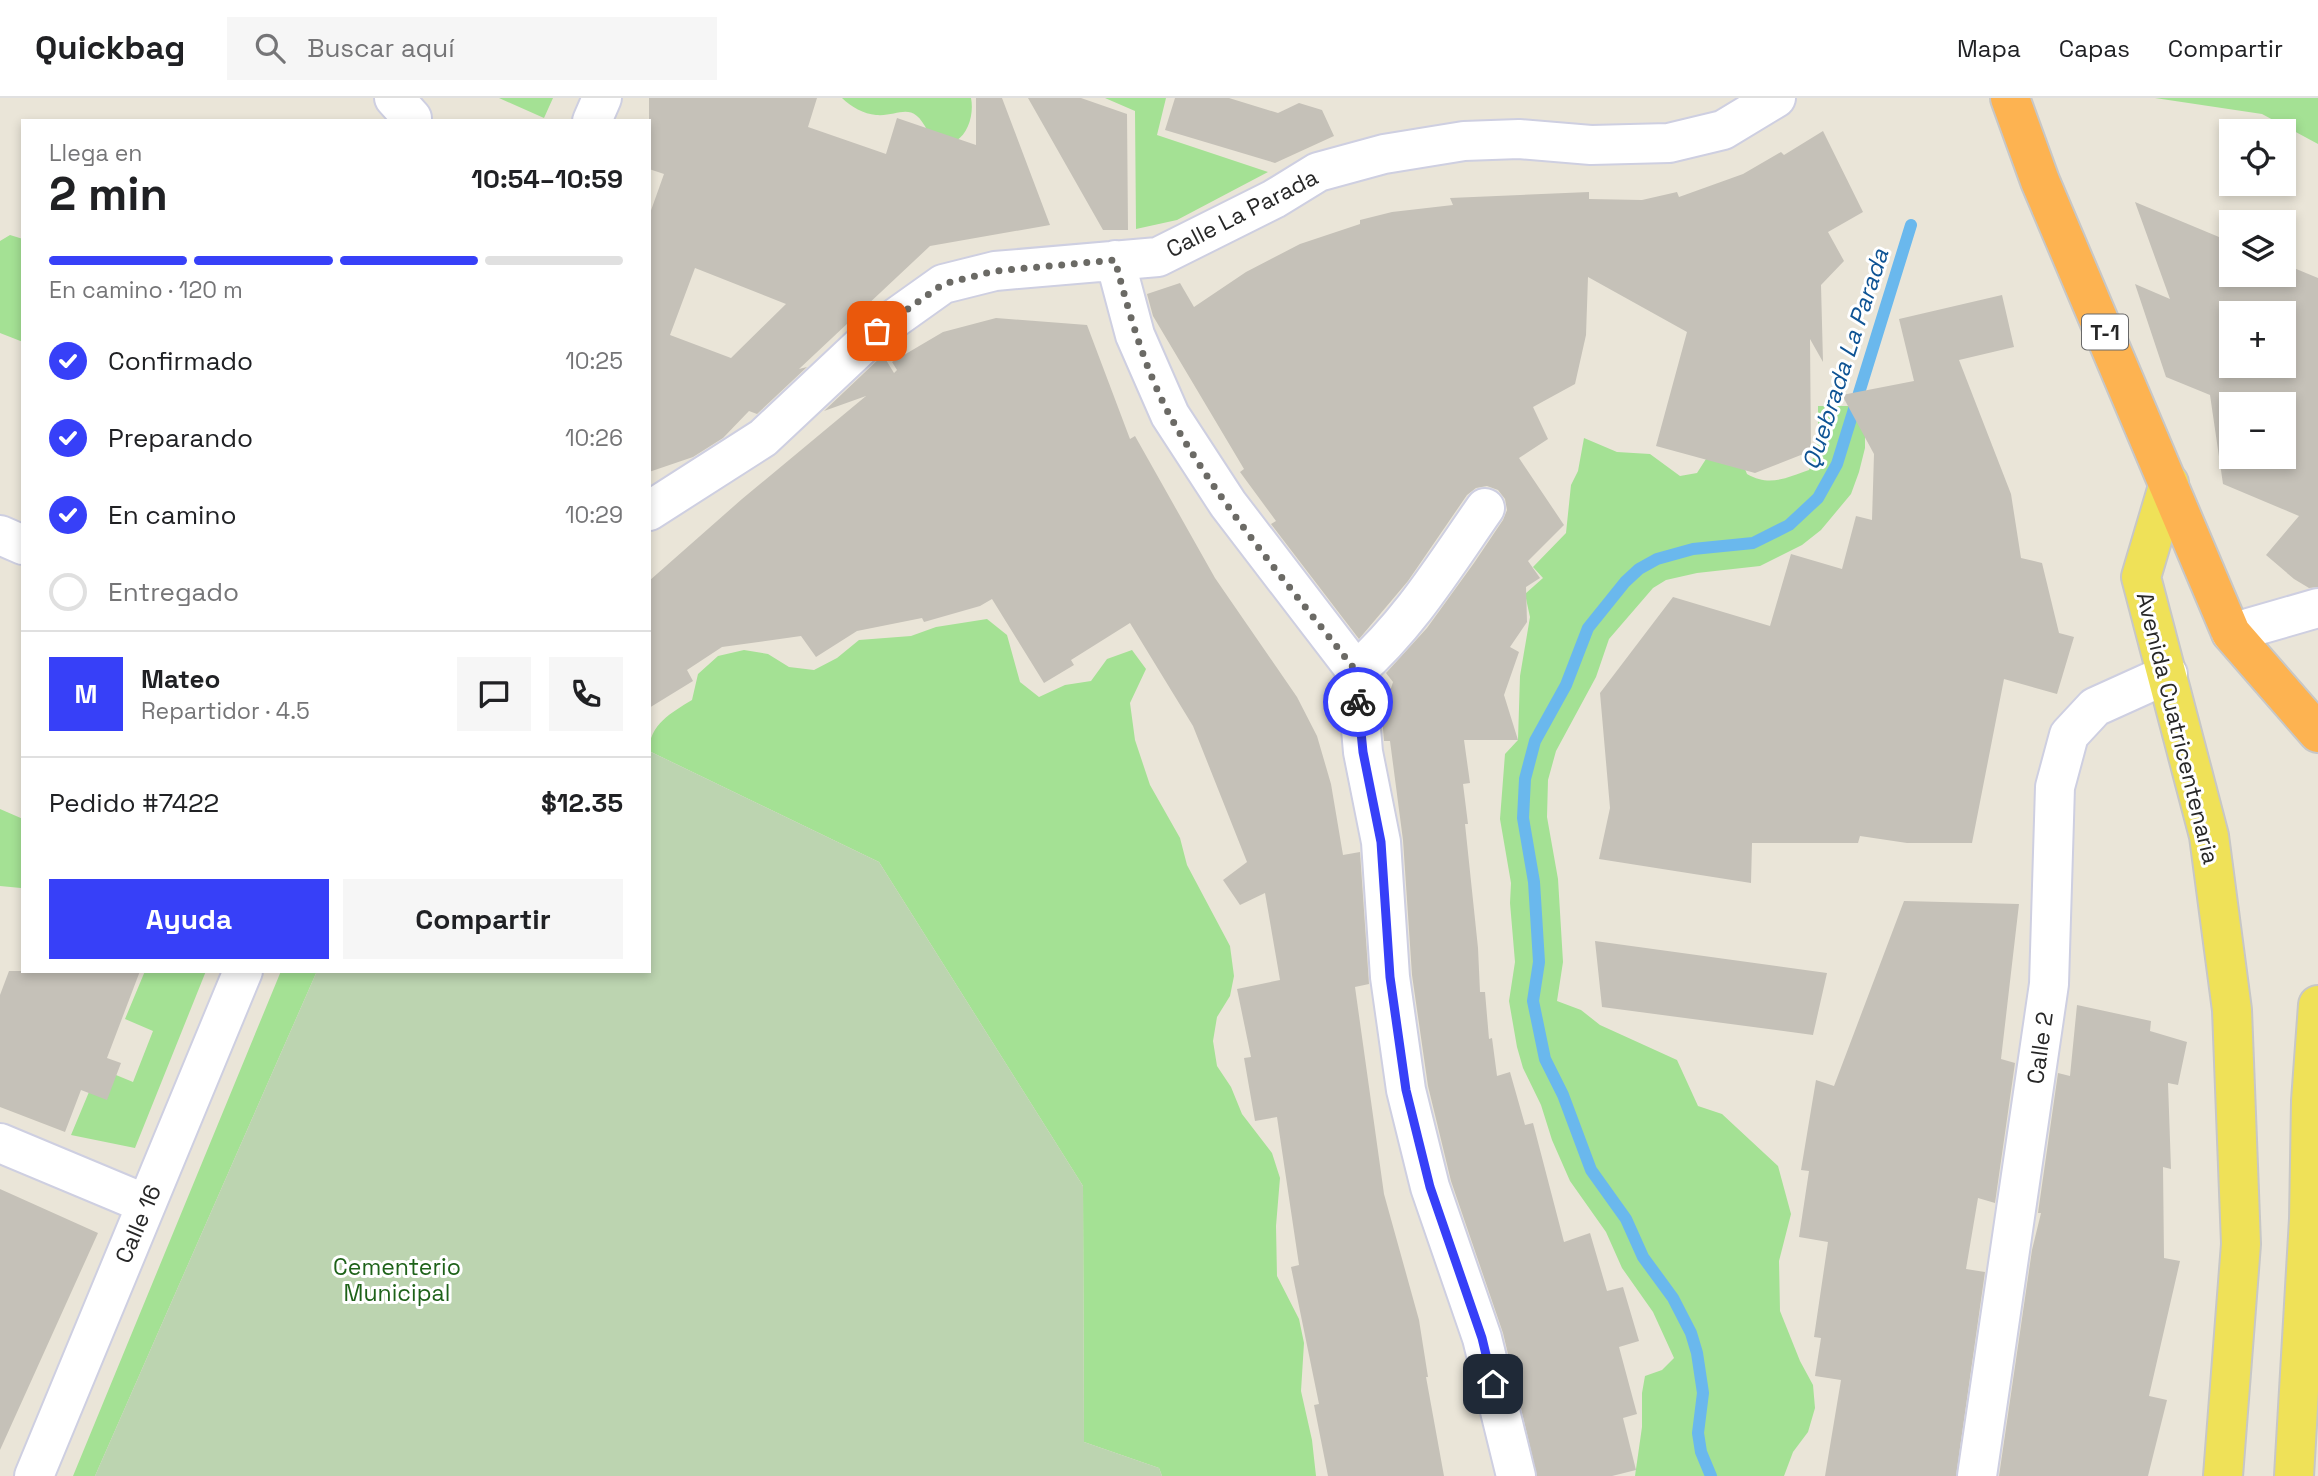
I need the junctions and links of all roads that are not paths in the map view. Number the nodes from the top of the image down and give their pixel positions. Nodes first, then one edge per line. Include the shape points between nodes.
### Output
1 (602, 98) edge
2 (1776, 98) edge
3 (2010, 98) edge
4 (593, 119) edge
5 (1115, 260) junction
6 (2169, 483) junction
7 (1485, 508) dead end
8 (651, 510) edge
9 (0, 535) edge
10 (21, 544) edge
11 (2318, 608) edge
12 (2231, 633) junction
13 (1356, 671) junction
14 (2168, 674) junction
15 (2318, 733) edge
16 (242, 973) edge
17 (2318, 1005) edge
18 (0, 1143) edge
19 (146, 1204) junction
20 (34, 1476) edge
21 (1517, 1476) edge
22 (1977, 1476) edge
23 (2223, 1476) edge
24 (2294, 1476) edge

1 - 4 street
2 - 5 street, Calle La Parada via 1723,130 1669,143 1464,141 1384,154 1318,172 1158,257
3 - 6 highway, T-1 via 2040,181
5 - 8 street, Calle La Parada via 995,271 943,284 877,331 763,438
5 - 13 street via 1135,335 1170,415 1228,504
6 - 12 highway, T-1
6 - 14 main road, Avenida Cuatricentenaria via 2141,577
7 - 13 street via 1420,600
9 - 10 street
11 - 12 street
12 - 15 highway, T-1
13 - 21 street via 1363,752 1381,842 1390,977 1406,1090 1430,1187 1482,1338
14 - 22 street, Calle 2 via 2095,707 2069,735 2055,787 2049,984
14 - 23 main road, Avenida Cuatricentenaria via 2209,836 2232,1010 2241,1244
16 - 19 street, Calle 16
17 - 24 main road
18 - 19 street
19 - 20 street, Calle 16

